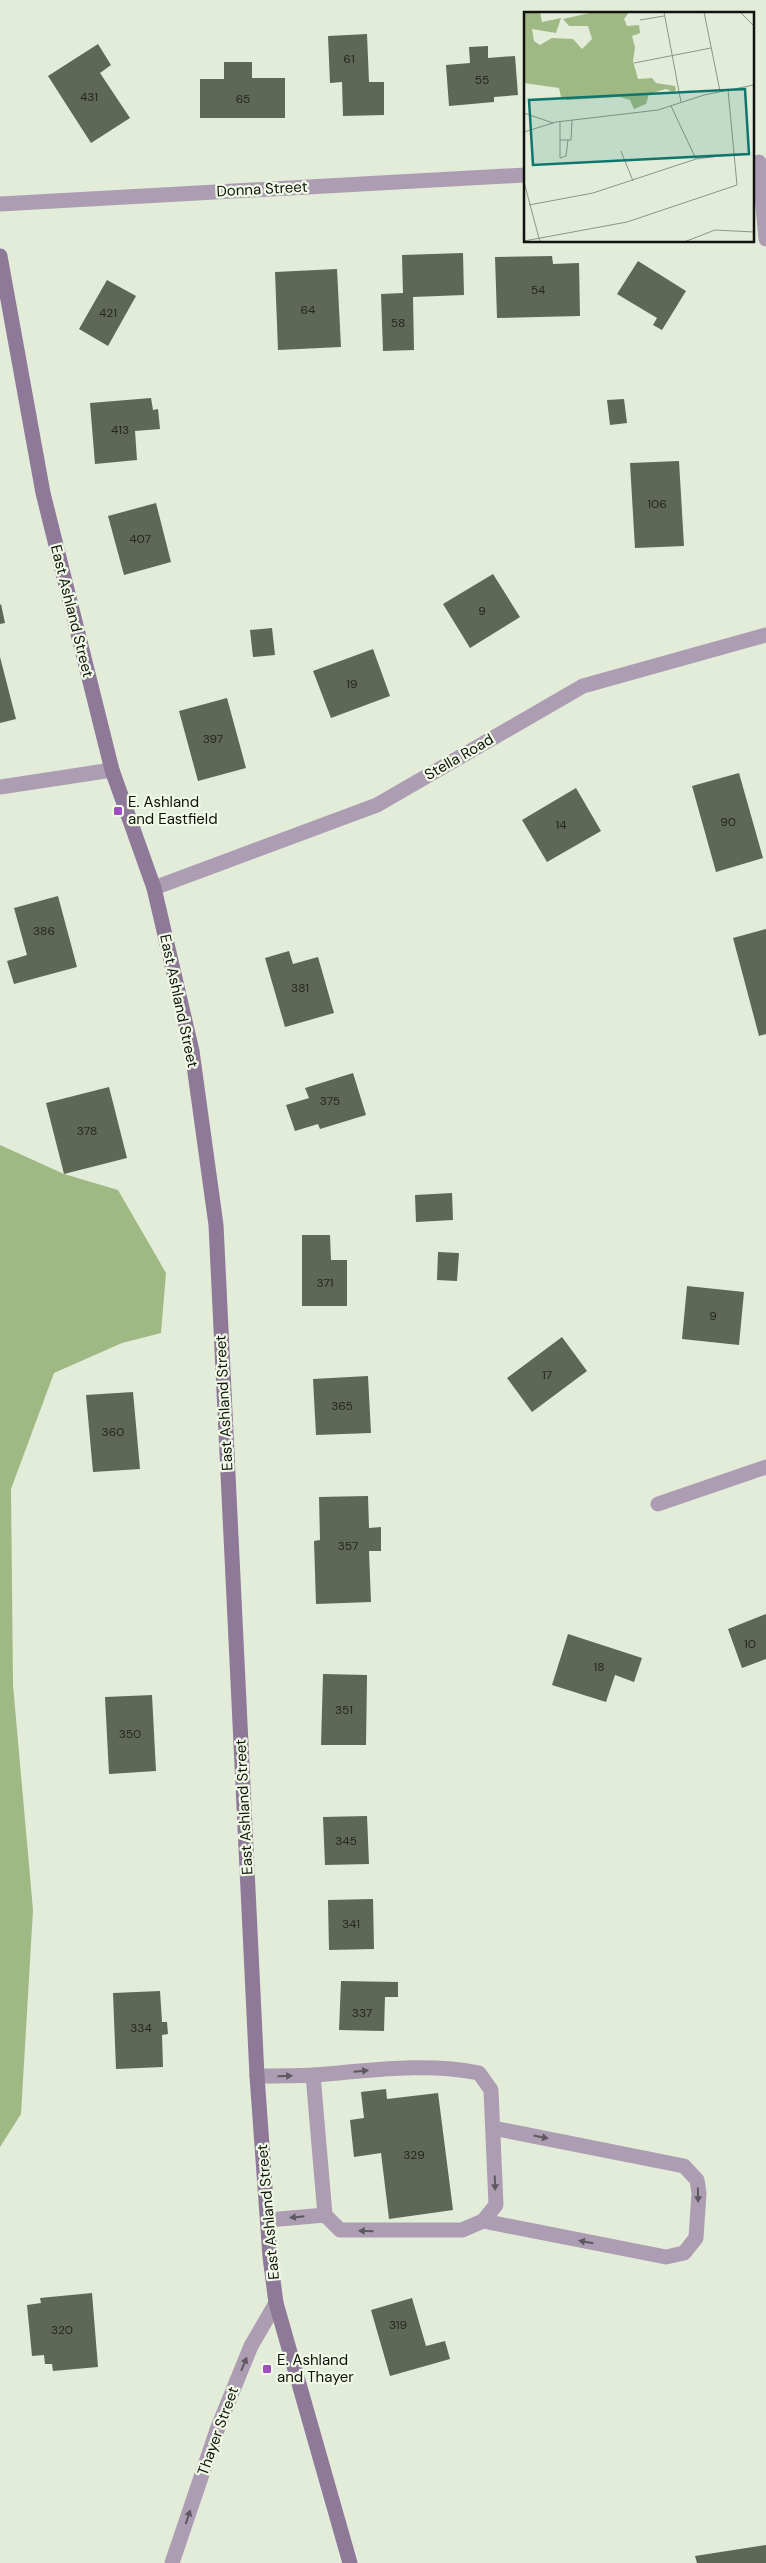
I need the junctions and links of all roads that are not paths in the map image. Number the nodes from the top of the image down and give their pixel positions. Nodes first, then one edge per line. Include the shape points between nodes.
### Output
1 (759, 162) edge
2 (524, 175) edge
3 (0, 204) edge
4 (766, 239) edge
5 (0, 256) edge
6 (4, 304) edge
7 (766, 635) edge
8 (112, 770) junction
9 (0, 787) edge
10 (154, 888) junction
11 (766, 1467) edge
12 (658, 1504) dead end
13 (312, 2075) junction
14 (257, 2076) junction
15 (493, 2128) junction
16 (325, 2214) junction
17 (268, 2220) junction
18 (483, 2221) junction
19 (276, 2303) junction
20 (172, 2563) edge
21 (350, 2563) edge

1 - 4 street
2 - 3 street, Donna Street
5 - 6 main road, East Ashland Street
6 - 8 main road, East Ashland Street via 43,493
7 - 10 street, Stella Road via 583,686 377,804
8 - 9 street
8 - 10 main road, East Ashland Street
10 - 14 main road, East Ashland Street via 192,1051 216,1225
11 - 12 street
14 -> 13 street
13 -> 15 street via 385,2069 458,2069 479,2073 492,2090
13 - 16 street
14 - 17 main road, East Ashland Street
15 -> 18 street via 496,2205
15 -> 18 street via 684,2166 697,2180 696,2238 684,2253 666,2257
16 -> 17 street
18 -> 16 street via 462,2230 382,2232 340,2230
17 - 19 main road, East Ashland Street
20 -> 19 street, Thayer Street via 218,2427 251,2346
19 - 21 main road, East Ashland Street

